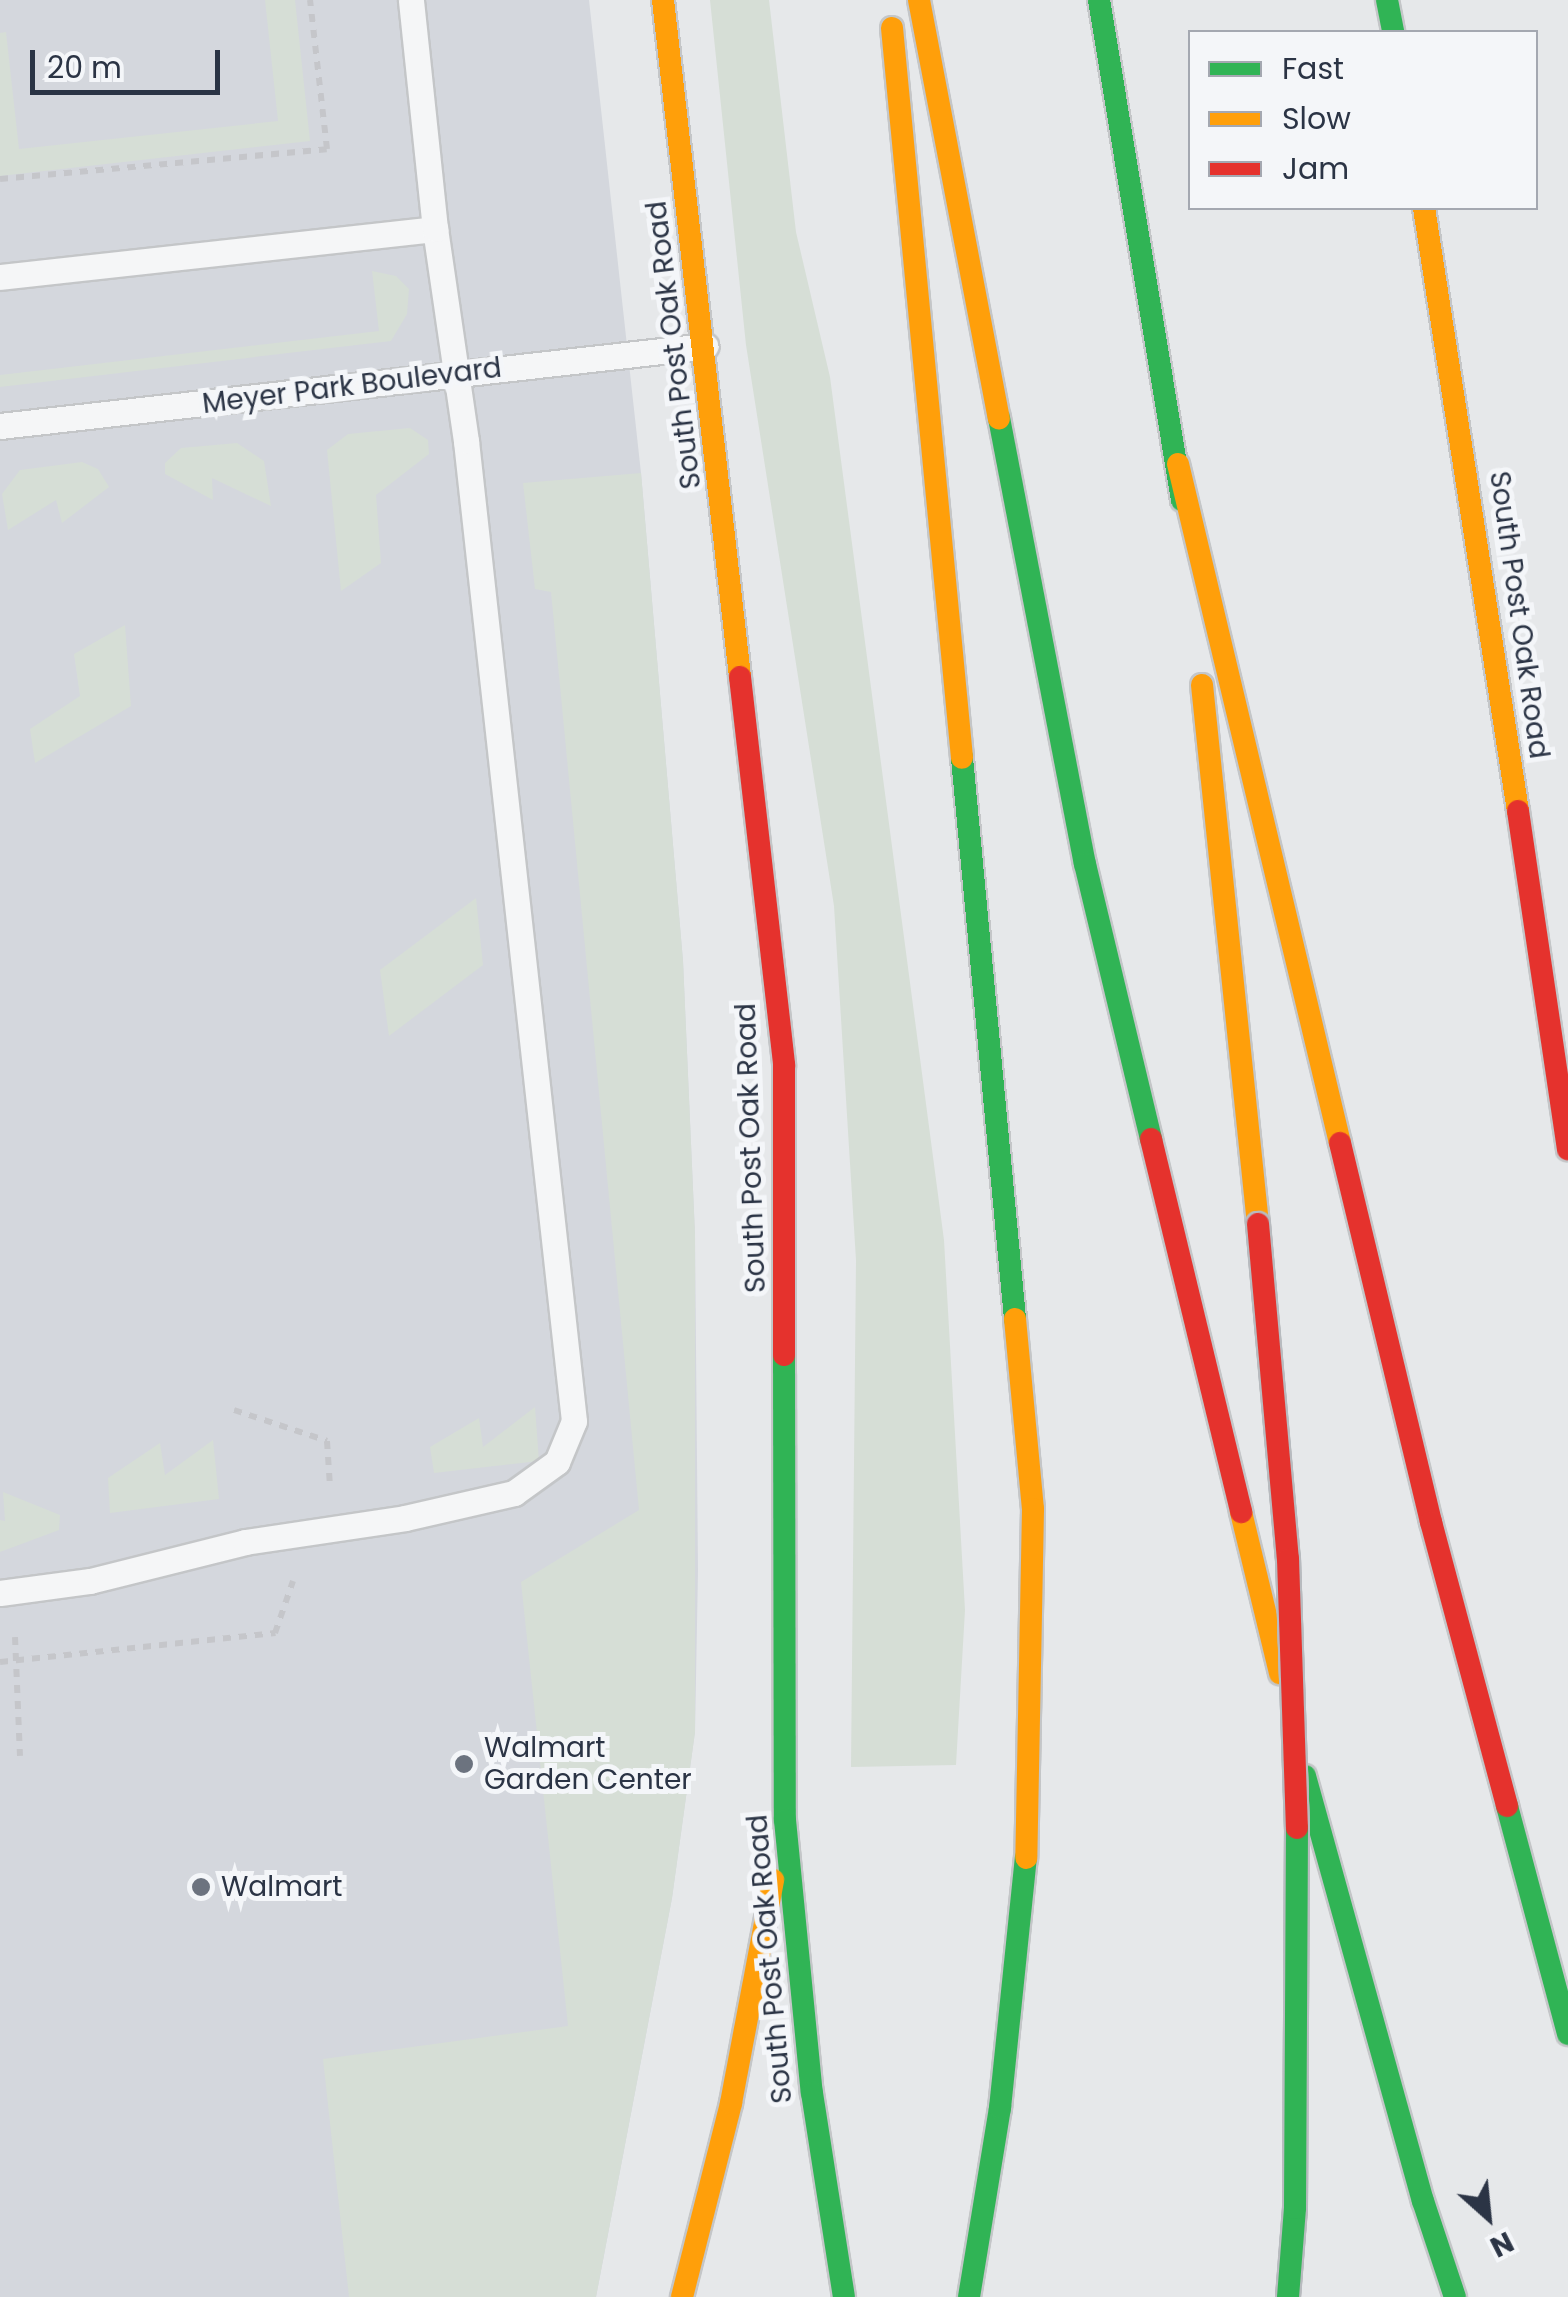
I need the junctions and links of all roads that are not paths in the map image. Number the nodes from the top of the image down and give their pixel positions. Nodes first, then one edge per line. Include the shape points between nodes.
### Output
1 (412, 0) edge
2 (663, 0) edge
3 (890, 0) edge
4 (919, 0) edge
5 (1099, 0) edge
6 (1387, 0) edge
7 (1393, 30) edge
8 (1424, 210) edge
9 (435, 229) junction
10 (0, 277) edge
11 (705, 346) junction
12 (458, 373) junction
13 (0, 426) edge
14 (1178, 464) junction
15 (1568, 1150) edge
16 (6, 1592) edge
17 (785, 1820) junction
18 (1568, 2034) edge
19 (682, 2297) edge
20 (844, 2297) edge
21 (968, 2297) edge
22 (1288, 2297) edge
23 (1455, 2297) edge

1 - 9 lane
2 - 11 main road, South Post Oak Road
3 - 21 main road via 1033,1510 1030,1822 1000,2108
4 - 23 main road via 1085,864 1302,1768
5 - 14 main road
6 - 7 main road
8 - 15 main road, South Post Oak Road
9 - 10 lane
9 - 12 lane
11 - 12 lane, Meyer Park Boulevard
11 - 17 main road, South Post Oak Road via 784,1065
12 - 13 lane, Meyer Park Boulevard
12 - 16 lane via 574,1421 557,1462 514,1493 246,1542 90,1581
14 - 18 main road via 1431,1522
14 - 22 main road, bridge via 1288,1559 1300,1904
17 - 19 main road via 731,2103
17 - 20 main road, South Post Oak Road via 812,2093

